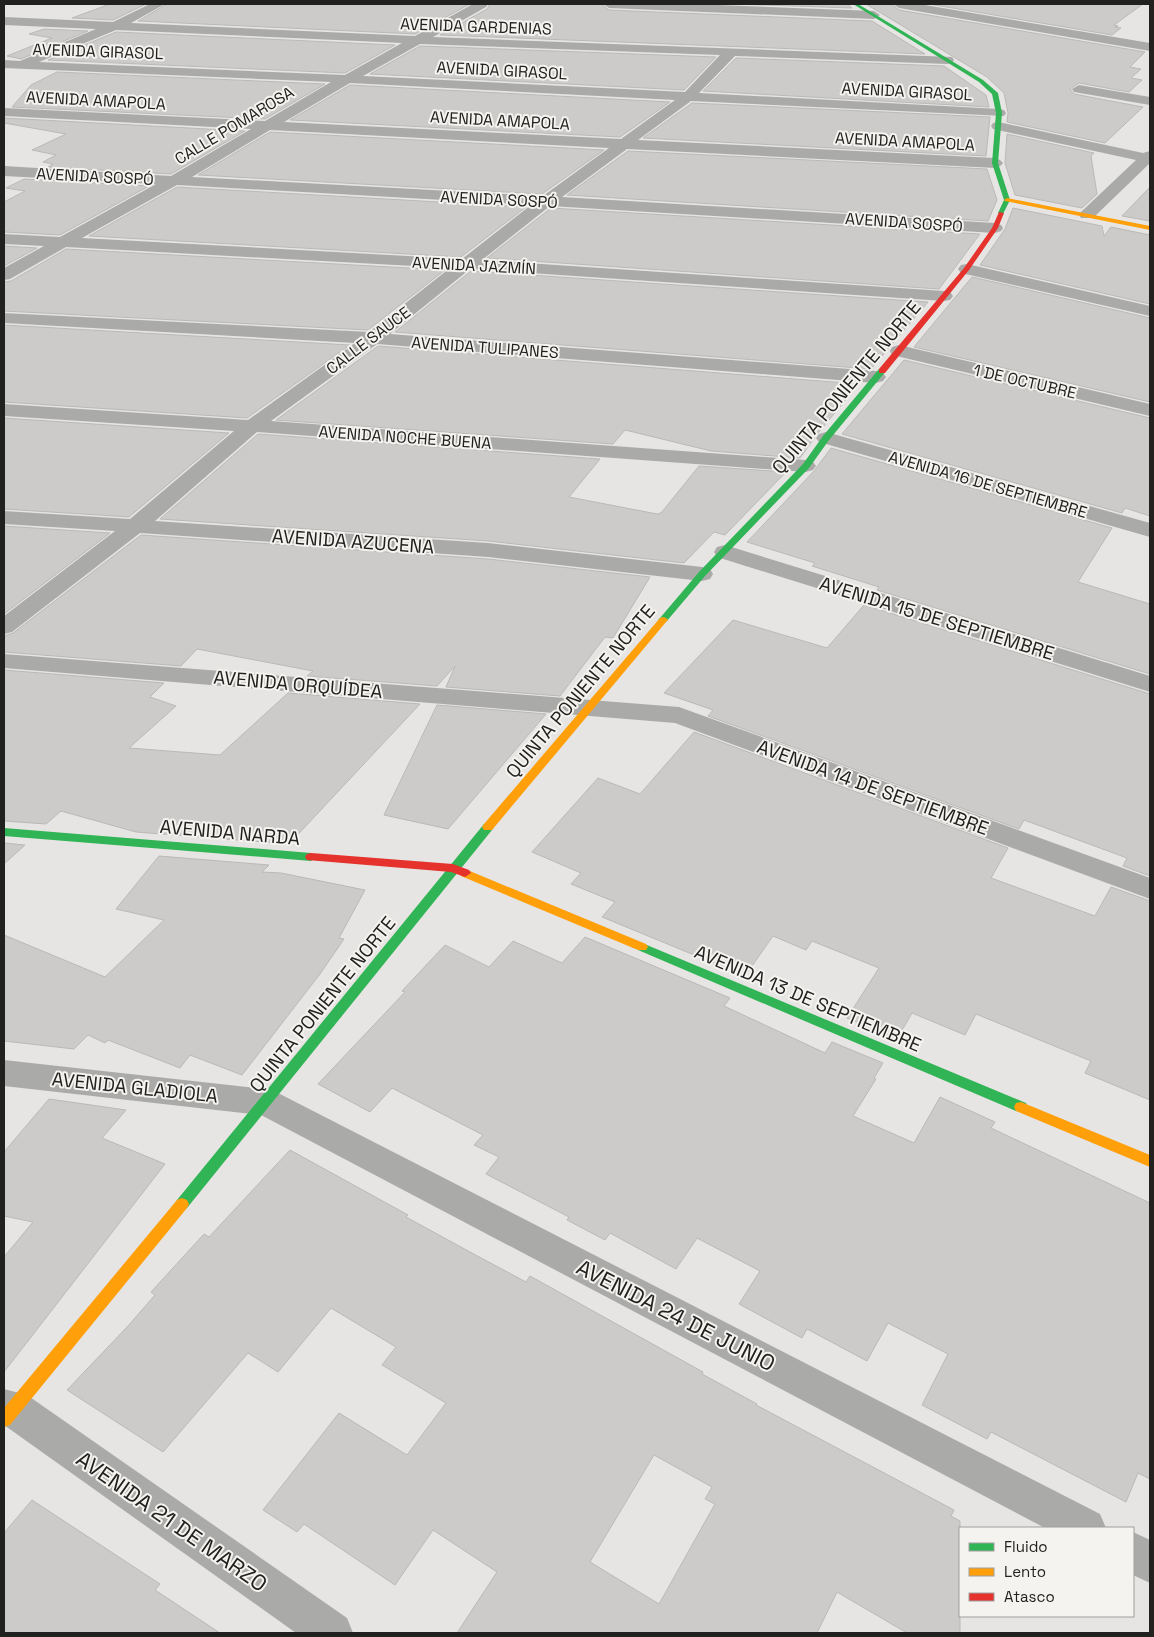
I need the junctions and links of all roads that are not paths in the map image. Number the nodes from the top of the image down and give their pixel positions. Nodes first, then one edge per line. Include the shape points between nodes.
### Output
1 (159, 4) edge
2 (482, 4) edge
3 (609, 4) edge
4 (882, 4) edge
5 (899, 4) edge
6 (864, 9) edge
7 (4, 20) edge
8 (115, 26) junction
9 (419, 40) junction
10 (1150, 47) edge
11 (731, 52) junction
12 (947, 60) junction
13 (11, 64) edge
14 (4, 71) edge
15 (346, 78) junction
16 (1079, 88) dead end
17 (688, 97) junction
18 (1150, 100) edge
19 (4, 112) edge
20 (998, 120) junction
21 (267, 126) junction
22 (625, 144) junction
23 (1149, 157) edge
24 (995, 163) junction
25 (4, 171) edge
26 (175, 180) junction
27 (1007, 200) junction
28 (546, 201) junction
29 (1087, 215) junction
30 (995, 228) junction
31 (1150, 228) edge
32 (4, 239) edge
33 (59, 243) junction
34 (465, 264) junction
35 (967, 269) junction
36 (4, 275) edge
37 (944, 296) junction
38 (1150, 311) edge
39 (4, 318) edge
40 (373, 338) junction
41 (899, 351) junction
42 (876, 377) junction
43 (4, 410) edge
44 (1150, 410) edge
45 (252, 426) junction
46 (826, 438) junction
47 (806, 466) junction
48 (4, 517) edge
49 (134, 527) junction
50 (1150, 530) edge
51 (725, 552) junction
52 (702, 574) junction
53 (4, 628) edge
54 (4, 661) edge
55 (1150, 684) edge
56 (592, 707) junction
57 (4, 832) edge
58 (452, 868) junction
59 (1150, 889) edge
60 (4, 1073) edge
61 (266, 1102) junction
62 (1150, 1161) edge
63 (7, 1412) edge
64 (1084, 1527) edge
65 (1134, 1554) edge
66 (1150, 1562) edge
67 (332, 1633) edge

1 - 8 street
2 - 9 street, CALLE POMAROSA
3 - 6 street
4 - 6 street
5 - 10 street
6 - 12 street
7 - 8 street, AVENIDA GARDENIAS
8 - 9 street, AVENIDA GARDENIAS
8 - 13 street
9 - 11 street, AVENIDA GARDENIAS
9 - 15 street, CALLE POMAROSA
11 - 12 street, AVENIDA GARDENIAS
11 - 17 street, CALLE SAUCE
12 - 20 street via 995,93
13 - 14 street
13 - 15 street, AVENIDA GIRASOL
15 - 17 street, AVENIDA GIRASOL
15 - 21 street, CALLE POMAROSA
16 - 18 street
17 - 20 street, AVENIDA GIRASOL
17 - 22 street, CALLE SAUCE
19 - 21 street, AVENIDA AMAPOLA
20 - 23 street, AVENIDA GIRASOL
20 - 24 street
21 - 22 street, AVENIDA AMAPOLA
21 - 26 street, CALLE POMAROSA
22 - 24 street, AVENIDA AMAPOLA
22 - 28 street, CALLE SAUCE
23 - 29 street
24 - 27 street
25 - 26 street, AVENIDA SOSPÓ
26 - 28 street, AVENIDA SOSPÓ
26 - 33 street, CALLE POMAROSA
27 - 29 street
27 - 30 street, QUINTA PONIENTE NORTE
28 - 30 street, AVENIDA SOSPÓ
28 - 34 street, CALLE SAUCE
29 - 31 street
30 - 35 street, QUINTA PONIENTE NORTE
32 - 33 street, AVENIDA JAZMÍN
33 - 34 street, AVENIDA JAZMÍN
33 - 36 street, CALLE POMAROSA
34 - 37 street, AVENIDA JAZMÍN
34 - 40 street, CALLE SAUCE
35 - 37 street, QUINTA PONIENTE NORTE
35 - 38 street
37 - 41 street, QUINTA PONIENTE NORTE
39 - 40 street, AVENIDA TULIPANES
40 - 42 street, AVENIDA TULIPANES
40 - 45 street, CALLE SAUCE
41 - 42 street, QUINTA PONIENTE NORTE
41 - 44 street, 1 DE OCTUBRE
42 - 46 street, QUINTA PONIENTE NORTE
43 - 45 street, AVENIDA NOCHE BUENA
45 - 47 street, AVENIDA NOCHE BUENA
45 - 49 street, CALLE SAUCE
46 - 47 street, QUINTA PONIENTE NORTE
46 - 50 street, AVENIDA 16 DE SEPTIEMBRE
47 - 51 street, QUINTA PONIENTE NORTE
48 - 49 street, AVENIDA AZUCENA
49 - 52 street, AVENIDA AZUCENA via 488,550
49 - 53 street, CALLE SAUCE
51 - 52 street, QUINTA PONIENTE NORTE
51 - 55 street, AVENIDA 15 DE SEPTIEMBRE
52 - 56 street, QUINTA PONIENTE NORTE
54 - 56 street, AVENIDA ORQUÍDEA
56 - 58 street, QUINTA PONIENTE NORTE
56 - 59 street, AVENIDA 14 DE SEPTIEMBRE via 679,715
57 - 58 street, AVENIDA NARDA
58 - 61 street, QUINTA PONIENTE NORTE
58 - 62 street, AVENIDA 13 DE SEPTIEMBRE
60 - 61 street, AVENIDA GLADIOLA
61 - 63 street, QUINTA PONIENTE NORTE
61 - 64 street, AVENIDA 24 DE JUNIO
63 - 67 street, AVENIDA 21 DE MARZO
65 - 66 street

